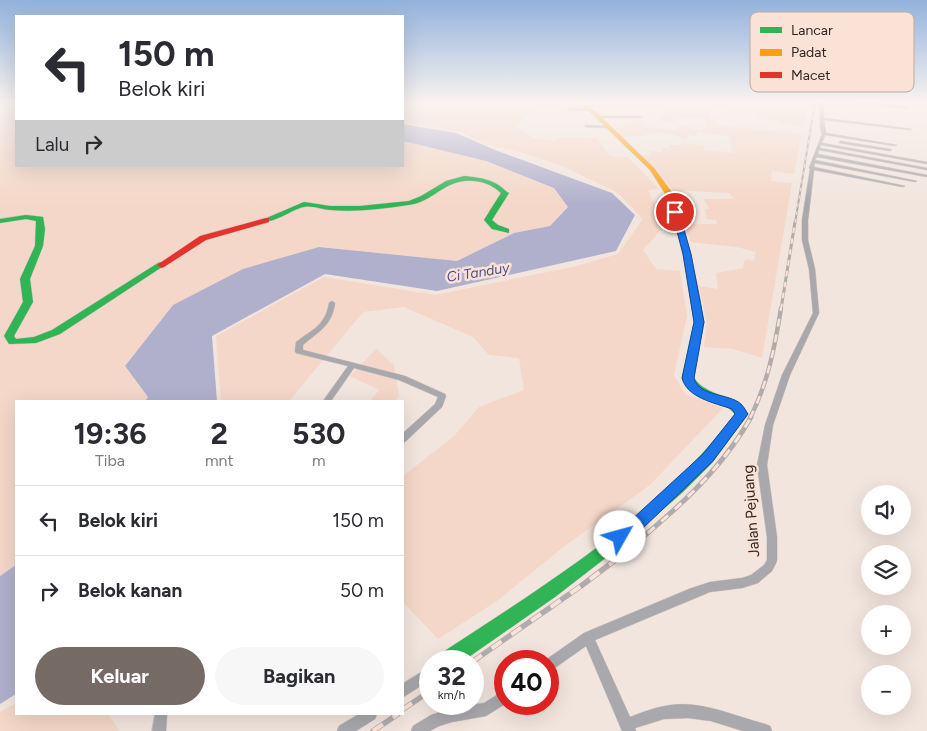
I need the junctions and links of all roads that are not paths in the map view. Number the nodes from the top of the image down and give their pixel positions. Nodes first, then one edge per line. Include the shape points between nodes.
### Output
1 (618, 136) edge
2 (820, 136) edge
3 (895, 145) dead end
4 (818, 150) junction
5 (890, 150) dead end
6 (870, 153) junction
7 (868, 158) junction
8 (927, 163) edge
9 (865, 164) junction
10 (927, 169) edge
11 (869, 172) junction
12 (927, 176) edge
13 (867, 179) junction
14 (915, 181) dead end
15 (904, 186) dead end
16 (0, 220) edge
17 (506, 231) dead end
18 (332, 303) dead end
19 (352, 366) junction
20 (328, 400) edge
21 (404, 438) edge
22 (588, 637) junction
23 (463, 650) edge
24 (559, 658) edge
25 (419, 680) edge
26 (404, 691) edge
27 (494, 704) edge
28 (161, 715) edge
29 (368, 715) edge
30 (629, 727) edge
31 (159, 731) edge
32 (344, 731) edge
33 (418, 731) edge
34 (765, 731) edge

1 - 23 street via 652,169 672,198 687,254 699,322 689,383 704,394 736,406 742,414 708,458 636,525
2 - 4 street, Jalan Pejuang
3 - 4 street
4 - 5 street
4 - 6 street
4 - 7 street
4 - 9 street
4 - 11 street
4 - 13 street
4 - 22 street, Jalan Pejuang via 805,220 816,313 786,375 769,425 762,466 772,560 768,568 754,579 692,593
6 - 7 street
6 - 8 street
7 - 9 street
7 - 10 street
9 - 12 street
11 - 13 street
11 - 14 street
13 - 15 street
16 - 17 street via 31,217 40,219 42,224 35,258 24,284 29,294 28,302 9,336 13,342 20,343 37,341 56,332 203,238 253,225 304,204 344,208 403,205 416,202 451,180 478,178 498,185 505,193 488,220
18 - 19 street via 327,322 299,344 298,349
19 - 20 street
19 - 21 street via 402,378 442,396 439,405
22 - 24 street, Jalan Pejuang
22 - 30 street
25 - 26 street
27 - 33 street via 486,709 436,720
28 - 31 street
29 - 32 street
30 - 34 street via 662,713 695,712

